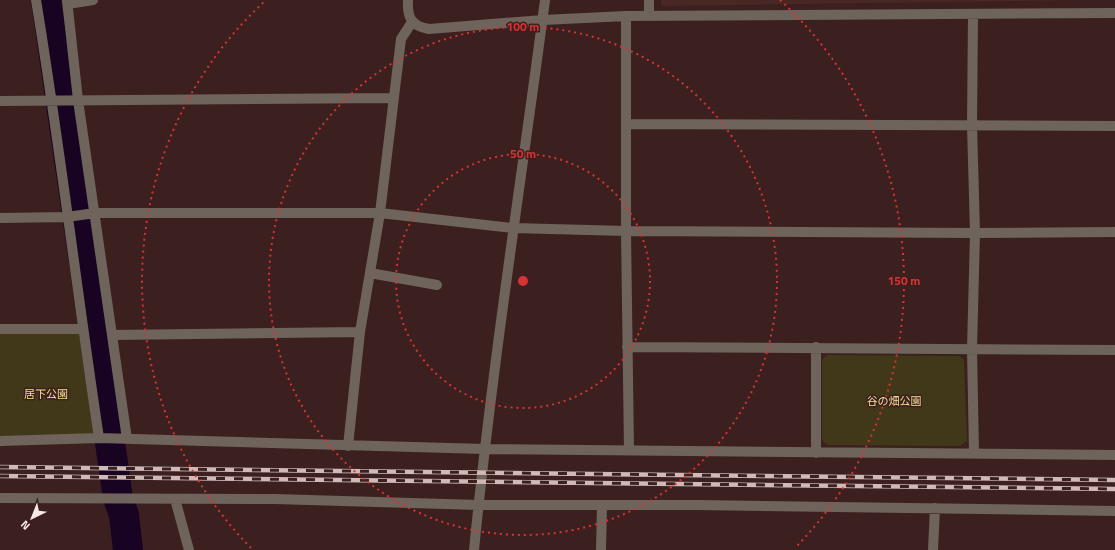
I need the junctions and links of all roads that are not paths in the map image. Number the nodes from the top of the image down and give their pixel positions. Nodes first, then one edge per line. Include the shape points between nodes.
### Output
1 (36, 0) edge
2 (93, 0) edge
3 (408, 0) edge
4 (545, 0) edge
5 (649, 0) edge
6 (68, 2) edge
7 (1115, 13) edge
8 (649, 15) junction
9 (973, 15) junction
10 (626, 16) junction
11 (542, 20) junction
12 (412, 22) junction
13 (392, 98) junction
14 (52, 99) junction
15 (78, 100) junction
16 (0, 101) edge
17 (626, 124) junction
18 (972, 126) junction
19 (1115, 126) edge
20 (95, 213) junction
21 (380, 213) junction
22 (67, 217) junction
23 (0, 218) edge
24 (513, 228) junction
25 (626, 231) junction
26 (1115, 232) edge
27 (975, 233) junction
28 (370, 273) junction
29 (437, 285) dead end
30 (0, 329) edge
31 (82, 329) junction
32 (360, 332) junction
33 (112, 335) junction
34 (627, 347) junction
35 (816, 347) junction
36 (972, 349) junction
37 (1115, 350) edge
38 (99, 438) junction
39 (127, 439) junction
40 (0, 441) edge
41 (348, 446) junction
42 (485, 449) junction
43 (629, 450) junction
44 (816, 452) junction
45 (974, 453) junction
46 (1115, 455) edge
47 (0, 498) edge
48 (175, 498) junction
49 (478, 505) junction
50 (602, 505) junction
51 (935, 508) junction
52 (1115, 511) edge
53 (190, 550) edge
54 (474, 550) edge
55 (601, 550) edge
56 (933, 550) edge

1 - 14 street
2 - 6 street
3 - 12 street via 408,13
4 - 11 street
5 - 8 street
6 - 15 street
7 - 9 street
8 - 9 street
8 - 10 street
9 - 18 street
10 - 11 street
10 - 17 street
11 - 12 street via 429,29
11 - 24 street
12 - 13 street via 401,39
13 - 15 street
13 - 21 street
14 - 15 street
14 - 16 street
14 - 22 street
15 - 20 street
17 - 18 street
17 - 25 street
18 - 19 street
18 - 27 street
20 - 21 street
20 - 22 street
20 - 33 street
21 - 24 street
21 - 28 street
22 - 23 street
22 - 31 street
24 - 25 street
24 - 42 street
25 - 27 street
25 - 34 street
26 - 27 street
27 - 36 street
28 - 29 street
28 - 32 street
30 - 31 street
31 - 38 street
32 - 33 street
32 - 41 street
33 - 39 street
34 - 35 street
34 - 43 street
35 - 36 street
35 - 44 street
36 - 37 street
36 - 45 street
38 - 39 street
38 - 40 street
39 - 41 street
41 - 42 street
42 - 43 street
42 - 49 street
43 - 44 street
44 - 45 street
45 - 46 street
47 - 48 street
48 - 49 street
48 - 53 street
49 - 50 street
49 - 54 street
50 - 51 street
50 - 55 street
51 - 52 street
51 - 56 street

